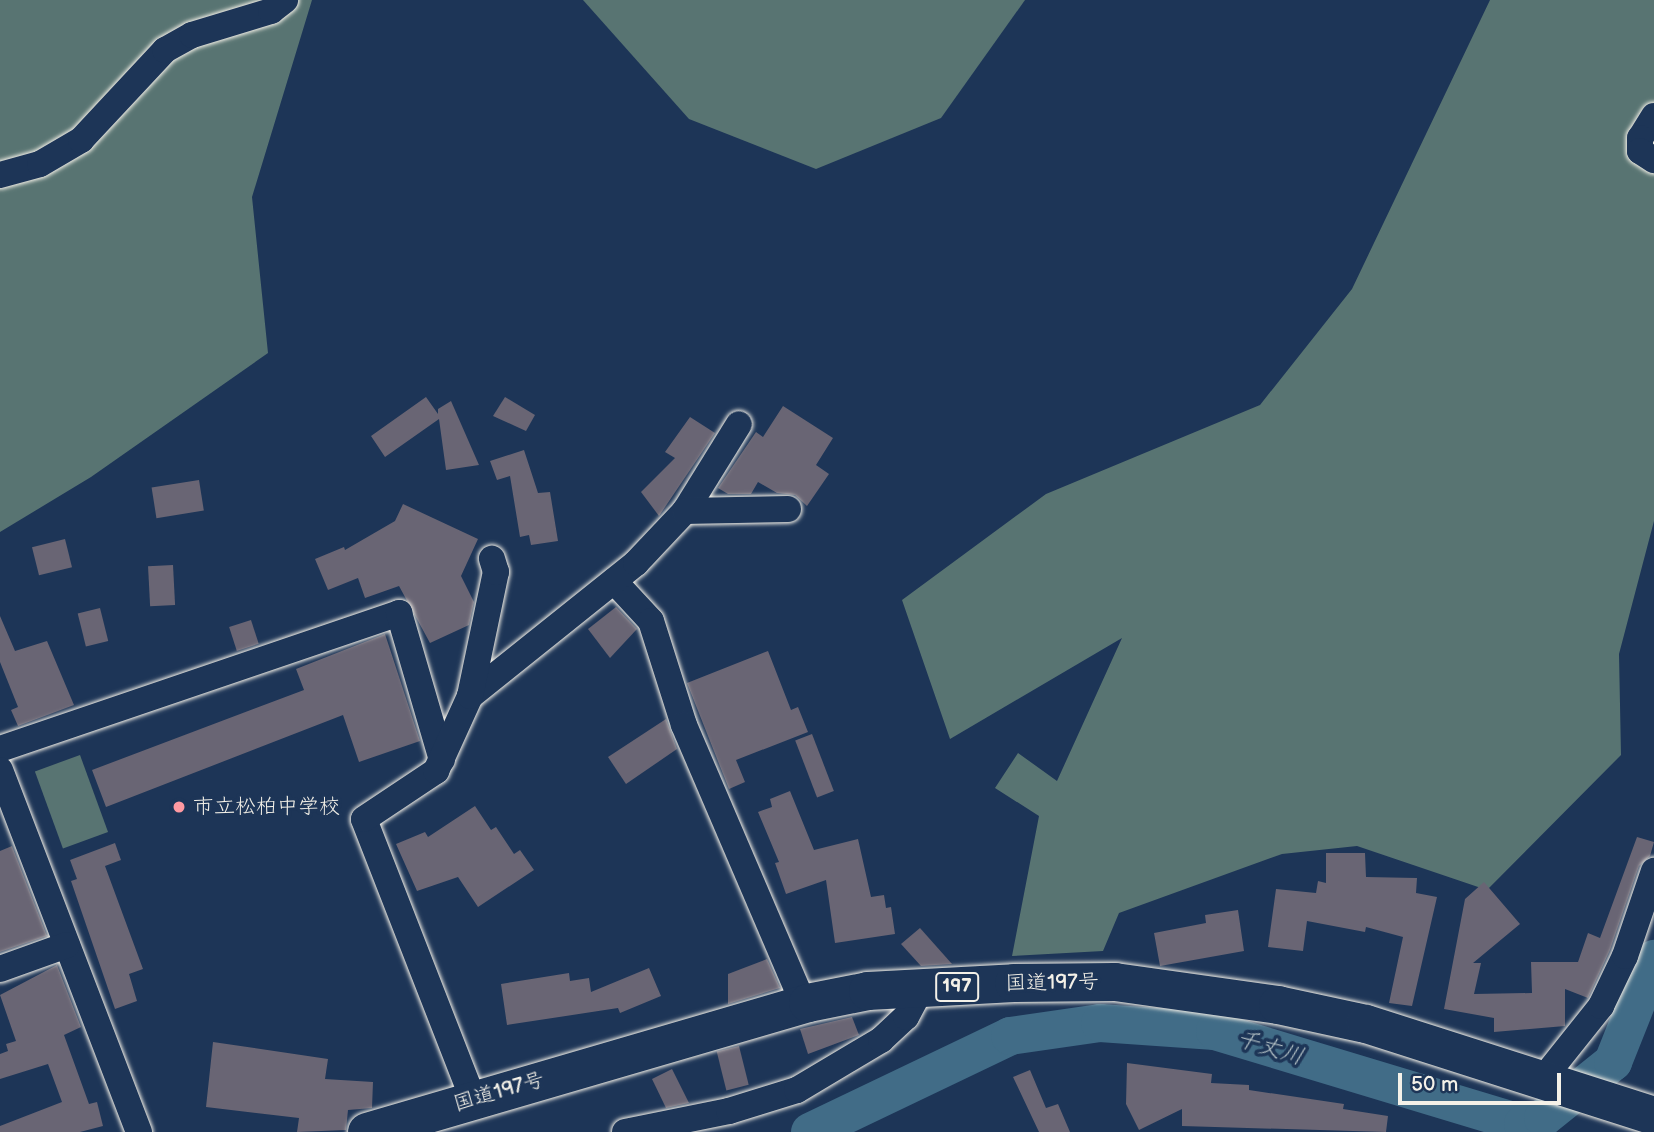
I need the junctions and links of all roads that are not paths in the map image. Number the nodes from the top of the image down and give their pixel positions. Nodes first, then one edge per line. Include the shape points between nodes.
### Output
1 (285, 0) edge
2 (1654, 116) edge
3 (1654, 160) edge
4 (0, 175) edge
5 (739, 424) dead end
6 (788, 509) dead end
7 (685, 512) junction
8 (492, 559) dead end
9 (614, 581) junction
10 (470, 696) junction
11 (0, 750) edge
12 (442, 760) junction
13 (0, 770) edge
14 (1654, 871) edge
15 (67, 945) junction
16 (0, 969) edge
17 (921, 989) junction
18 (804, 1004) junction
19 (1548, 1082) junction
20 (473, 1099) junction
21 (1654, 1116) edge
22 (139, 1132) edge
23 (367, 1132) edge
24 (625, 1132) edge

1 - 4 street via 271,12 192,35 165,50 81,140 40,164
2 - 3 street via 1640,138 1640,151
5 - 7 street
6 - 7 street
7 - 9 street
8 - 10 street via 496,572
9 - 10 street
9 - 18 street via 651,621 684,725
10 - 12 street
11 - 12 street via 399,613
12 - 20 street via 436,771 409,792 363,819
13 - 15 street
14 - 19 street via 1625,956 1601,1006
15 - 16 street
15 - 22 street
17 - 18 highway, 国道197号 / 197 via 868,992
17 - 19 highway, 国道197号 / 197 via 1115,982 1194,990 1366,1024
17 - 24 street via 906,1017 881,1040 797,1090 729,1111
18 - 20 highway, 国道197号 / 197
19 - 21 highway, 国道197号 / 197
20 - 23 highway, 国道197号 / 197

